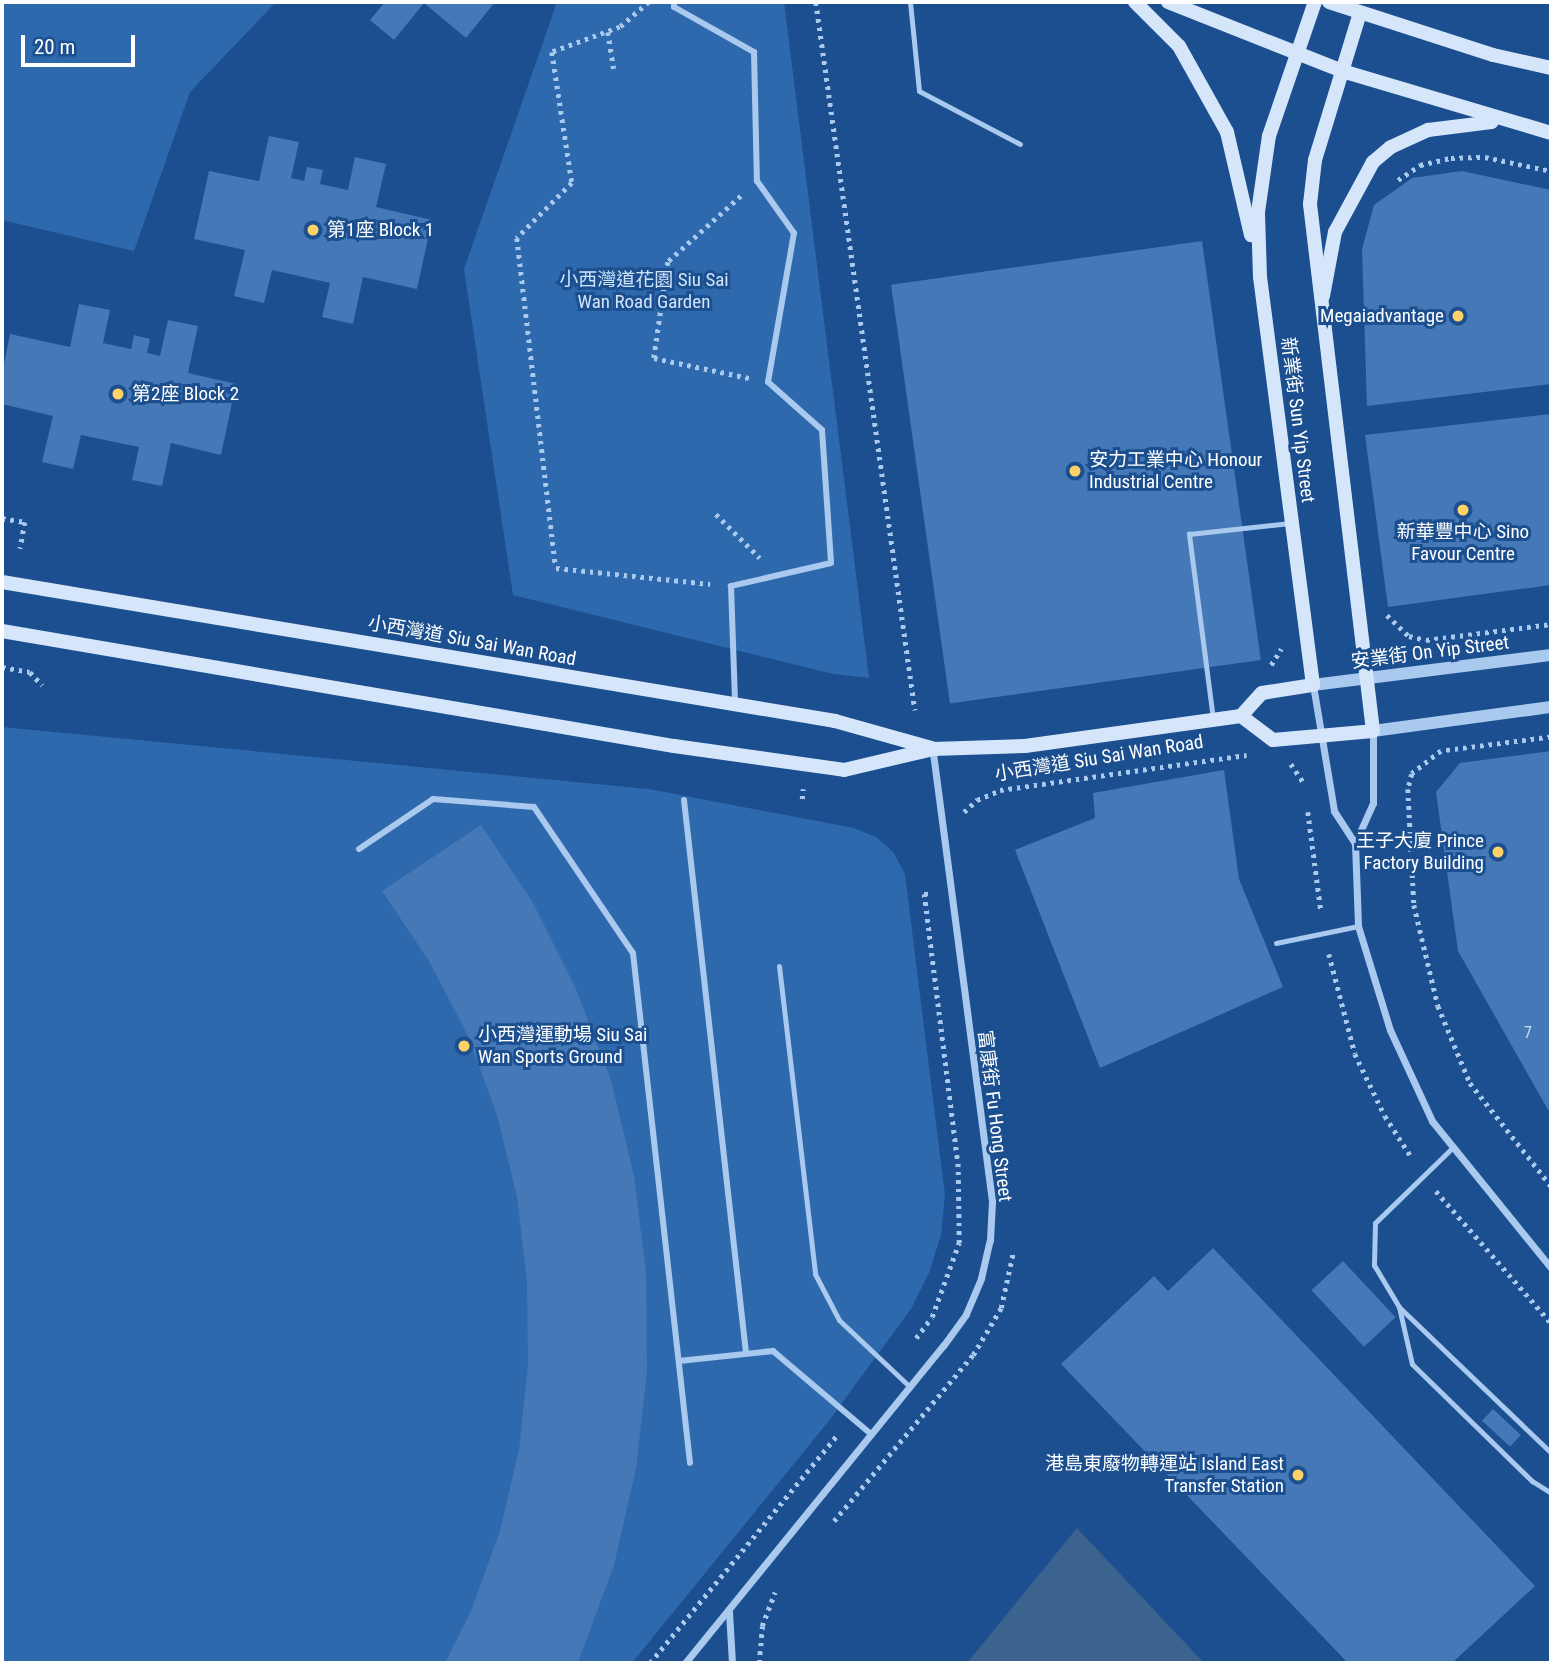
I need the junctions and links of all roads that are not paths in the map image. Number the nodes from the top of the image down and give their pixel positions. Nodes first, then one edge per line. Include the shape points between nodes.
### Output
1 (674, 2) edge
2 (910, 2) edge
3 (1135, 2) edge
4 (1168, 2) edge
5 (1315, 2) edge
6 (1329, 2) edge
7 (1360, 13) junction
8 (1297, 55) junction
9 (1551, 68) edge
10 (1342, 71) junction
11 (1500, 121) junction
12 (1551, 133) edge
13 (1020, 144) dead end
14 (1259, 277) junction
15 (1320, 308) junction
16 (1292, 523) junction
17 (2, 582) edge
18 (2, 631) edge
19 (1551, 655) edge
20 (1367, 679) junction
21 (1313, 685) junction
22 (735, 705) junction
23 (1551, 707) edge
24 (1241, 716) junction
25 (1213, 719) junction
26 (1373, 731) junction
27 (1320, 736) junction
28 (933, 749) junction
29 (684, 800) dead end
30 (1355, 843) junction
31 (359, 849) dead end
32 (1358, 926) junction
33 (1276, 943) dead end
34 (779, 965) dead end
35 (1451, 1149) junction
36 (1551, 1268) edge
37 (1399, 1307) junction
38 (746, 1353) junction
39 (679, 1361) junction
40 (910, 1387) junction
41 (871, 1434) junction
42 (1551, 1453) edge
43 (690, 1463) dead end
44 (1551, 1493) edge
45 (729, 1612) junction
46 (686, 1663) edge
47 (732, 1663) edge

1 - 22 street via 674,7 754,52 757,181 794,233 768,382 822,430 831,563 731,586
2 - 13 lane via 919,90
3 - 14 main road via 1179,46 1227,132
4 - 8 main road
5 - 8 main road, 新業街 Sun Yip Street
6 - 7 main road
7 - 9 main road
7 - 10 main road, 新業街 Sun Yip Street
8 - 10 main road
8 - 14 main road, 新業街 Sun Yip Street via 1264,161 1258,212
10 - 11 main road
10 - 15 main road, 新業街 Sun Yip Street via 1311,184
11 - 12 main road
11 - 15 main road via 1428,130 1391,147 1373,162 1335,232
14 - 16 main road, 新業街 Sun Yip Street
15 - 20 main road, 新業街 Sun Yip Street
16 - 21 main road, 新業街 Sun Yip Street
16 - 25 lane via 1189,534
17 - 22 main road, 小西灣道 Siu Sai Wan Road
18 - 28 main road, 小西灣道 Siu Sai Wan Road via 674,746 831,768
19 - 20 street, 安業街 On Yip Street
20 - 21 street, 安業街 On Yip Street
20 - 26 main road, 新業街 Sun Yip Street
21 - 24 main road via 1262,693
21 - 27 street, 新業街 Sun Yip Street
22 - 28 main road, 小西灣道 Siu Sai Wan Road via 835,721
23 - 26 street
24 - 25 main road, 小西灣道 Siu Sai Wan Road
24 - 27 main road via 1273,740
25 - 28 main road, 小西灣道 Siu Sai Wan Road via 1025,746
26 - 27 main road
26 - 30 street, 新業街 Sun Yip Street via 1373,803
27 - 30 street, 新業街 Sun Yip Street via 1334,811
28 - 40 street, 富康街 Fu Hong Street via 992,1201 990,1240 976,1290 965,1314
29 - 38 street
30 - 32 street, 新業街 Sun Yip Street
31 - 39 street via 433,799 534,807 633,953
32 - 33 lane
32 - 35 street, 新業街 Sun Yip Street via 1390,1030 1432,1121
34 - 40 lane via 815,1274 839,1320
35 - 36 street, 新業街 Sun Yip Street
35 - 37 lane via 1375,1223 1374,1265
37 - 42 lane
37 - 44 lane via 1412,1364 1532,1481
38 - 39 street
38 - 41 street via 773,1350
39 - 43 street
40 - 41 street, 富康街 Fu Hong Street
41 - 45 street, 富康街 Fu Hong Street
45 - 46 street, 富康街 Fu Hong Street
45 - 47 street

